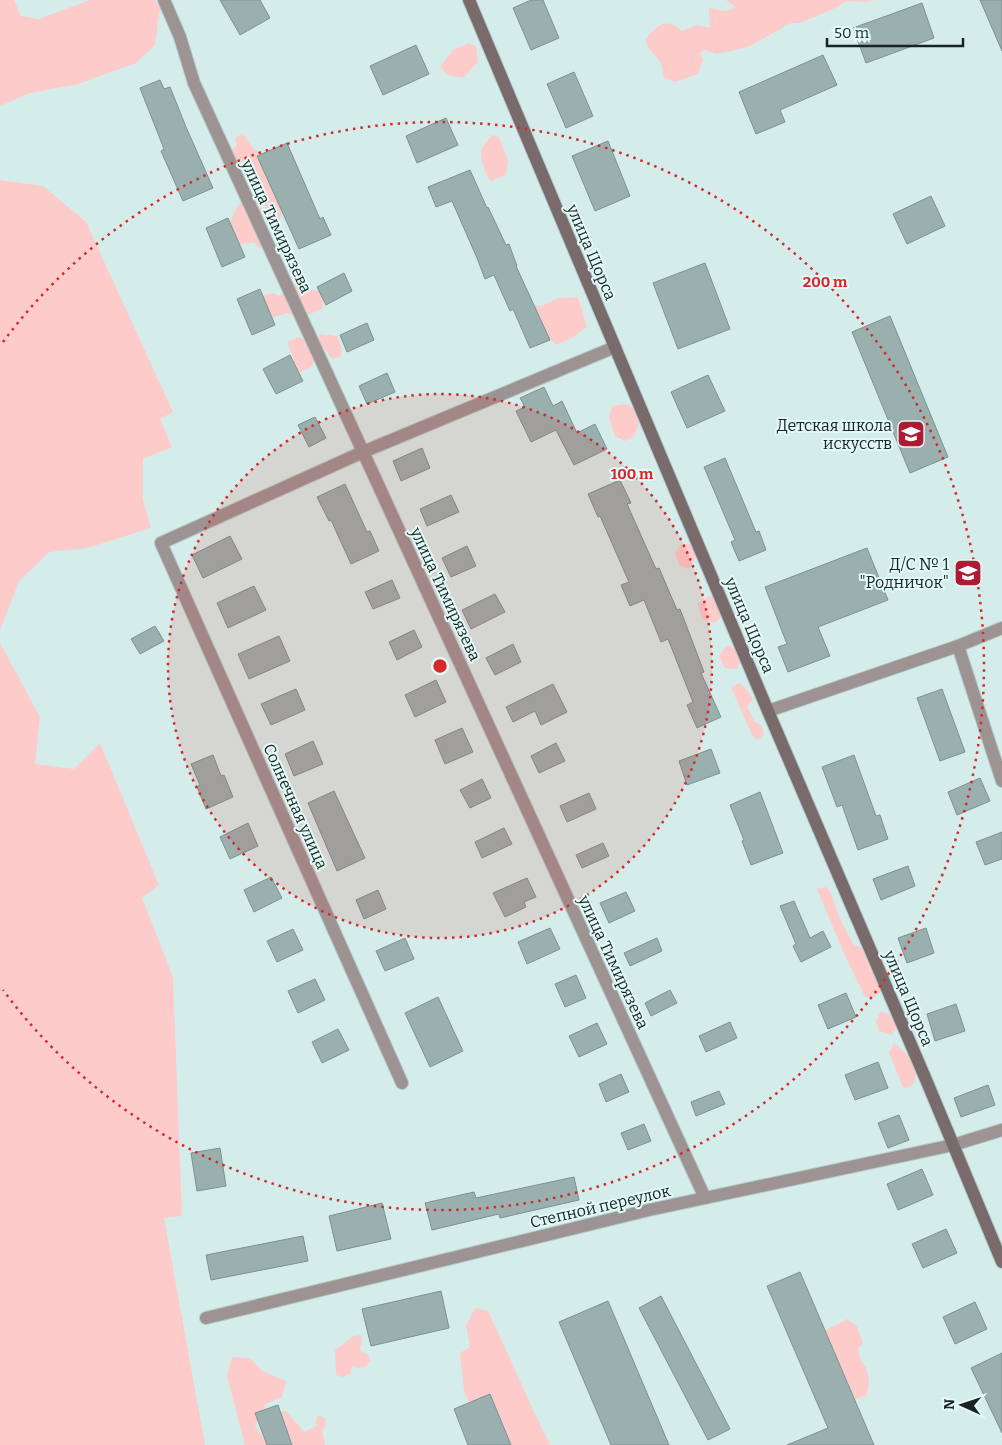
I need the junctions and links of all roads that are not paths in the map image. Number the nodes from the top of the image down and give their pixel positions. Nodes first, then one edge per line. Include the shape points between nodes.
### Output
1 (164, 0) edge
2 (469, 0) edge
3 (615, 347) junction
4 (363, 452) junction
5 (1002, 628) edge
6 (958, 646) junction
7 (768, 710) junction
8 (1002, 781) edge
9 (402, 1083) dead end
10 (1002, 1130) edge
11 (953, 1145) junction
12 (705, 1198) junction
13 (1002, 1262) edge
14 (206, 1318) dead end

1 - 4 street, улица Тимирязева via 194,83
2 - 3 street, улица Щорса
3 - 4 street
3 - 7 street, улица Щорса
4 - 9 street, Солнечная улица via 161,543
4 - 12 street, улица Тимирязева
5 - 6 street
6 - 7 street
6 - 8 street
7 - 11 street, улица Щорса
10 - 11 street, Степной переулок
11 - 12 street, Степной переулок
11 - 13 street, улица Щорса
12 - 14 street, Степной переулок

